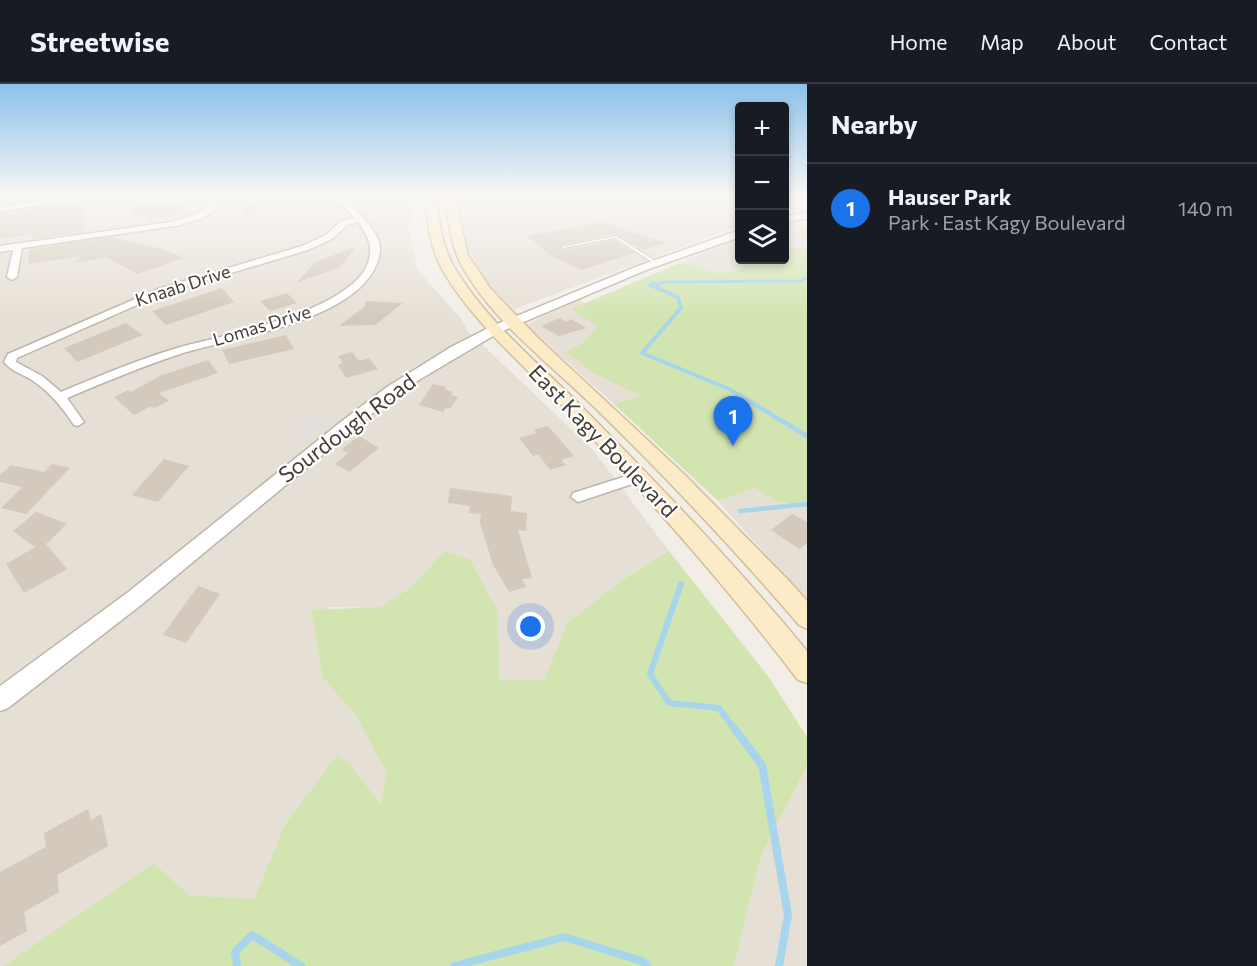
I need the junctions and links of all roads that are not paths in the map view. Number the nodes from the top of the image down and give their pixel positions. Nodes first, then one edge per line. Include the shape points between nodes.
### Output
1 (79, 237) edge
2 (328, 237) edge
3 (374, 237) edge
4 (435, 237) edge
5 (456, 237) edge
6 (615, 237) edge
7 (616, 237) edge
8 (728, 237) edge
9 (18, 246) junction
10 (564, 248) dead end
11 (0, 249) edge
12 (657, 263) junction
13 (12, 277) dead end
14 (503, 326) junction
15 (61, 396) junction
16 (78, 422) dead end
17 (639, 477) junction
18 (578, 497) dead end
19 (807, 618) edge
20 (807, 671) edge
21 (0, 700) edge

1 - 9 street
2 - 15 street, Knaab Drive via 305,248 148,296 10,359 13,367
3 - 15 street, Lomas Drive via 376,256 364,278 339,299 304,316 180,351
4 - 14 main road, East Kagy Boulevard via 454,278
5 - 14 main road, East Kagy Boulevard
6 - 10 lane
7 - 12 lane
8 - 12 street, Sourdough Road
9 - 11 street
9 - 13 street
12 - 14 street, Sourdough Road
14 - 17 main road, East Kagy Boulevard
14 - 19 main road, East Kagy Boulevard via 686,486
14 - 21 street, Sourdough Road via 392,390 134,599
15 - 16 street
17 - 18 street
17 - 20 main road, East Kagy Boulevard via 701,543

